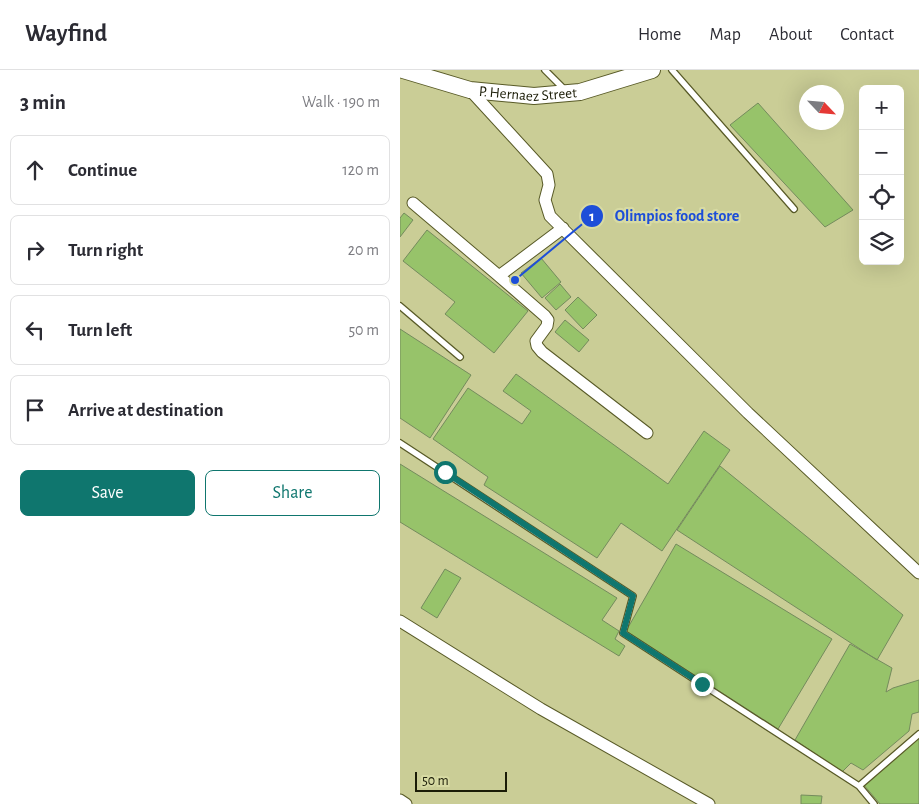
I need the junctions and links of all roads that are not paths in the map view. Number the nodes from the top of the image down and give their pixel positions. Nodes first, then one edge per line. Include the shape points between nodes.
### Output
1 (403, 70) edge
2 (545, 70) edge
3 (652, 70) edge
4 (672, 70) edge
5 (470, 90) junction
6 (568, 93) junction
7 (413, 203) dead end
8 (794, 210) dead end
9 (563, 228) junction
10 (499, 276) junction
11 (400, 306) edge
12 (460, 357) dead end
13 (646, 433) dead end
14 (400, 443) edge
15 (919, 573) edge
16 (400, 620) edge
17 (919, 734) edge
18 (859, 786) junction
19 (400, 800) edge
20 (406, 804) edge
21 (710, 804) edge
22 (874, 804) edge

1 - 5 main road, P. Hernaez Street
2 - 6 lane
3 - 6 main road, P. Hernaez Street
4 - 8 lane
5 - 6 main road, P. Hernaez Street via 534,96
5 - 9 street via 548,174 545,200 550,216
7 - 10 street
9 - 10 street
9 - 15 street via 748,414
10 - 13 street via 548,320 536,341 542,352
11 - 12 lane
14 - 18 lane via 633,596 623,633
16 - 21 street via 541,709
17 - 18 lane
18 - 22 lane
19 - 20 street

